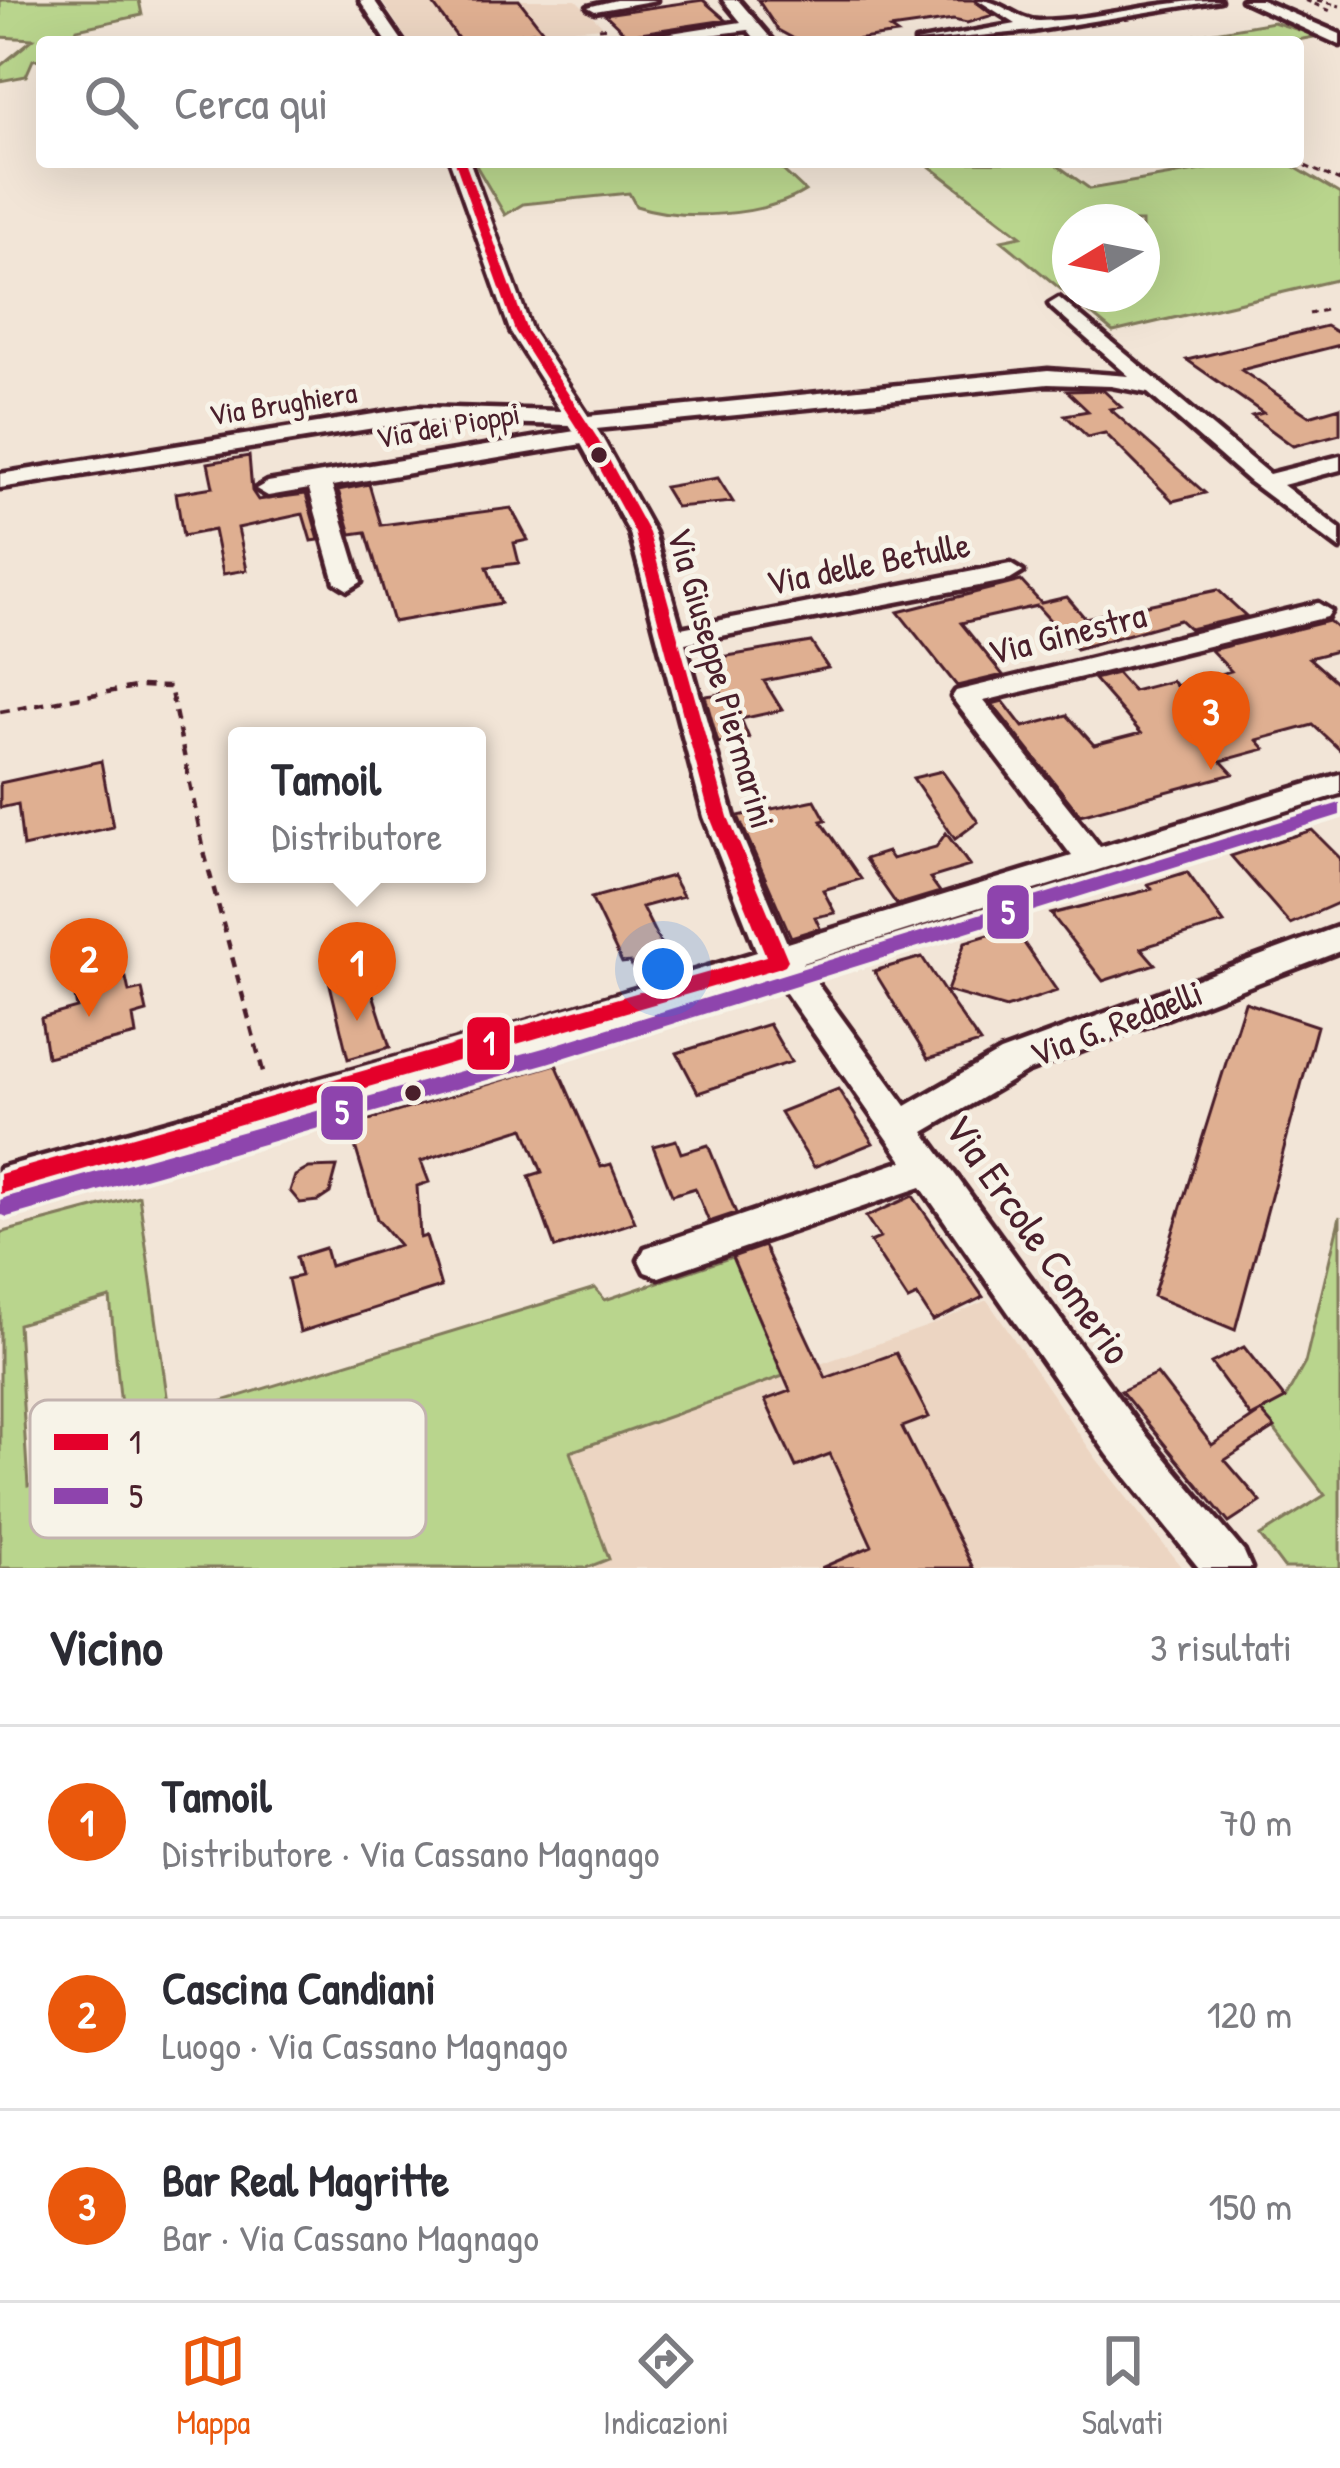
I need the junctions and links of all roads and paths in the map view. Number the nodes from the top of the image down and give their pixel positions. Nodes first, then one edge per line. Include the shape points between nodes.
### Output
1 (367, 0) edge
2 (649, 0) edge
3 (730, 0) edge
4 (985, 0) edge
5 (1124, 0) edge
6 (1213, 0) edge
7 (1249, 0) edge
8 (1305, 0) edge
9 (1317, 0) edge
10 (596, 7) dead end
11 (1143, 10) junction
12 (1338, 11) edge
13 (1299, 22) junction
14 (752, 25) junction
15 (1039, 26) junction
16 (609, 27) dead end
17 (599, 28) dead end
18 (538, 31) dead end
19 (391, 36) edge
20 (542, 36) edge
21 (668, 36) edge
22 (761, 36) edge
23 (967, 36) edge
24 (1058, 36) edge
25 (1340, 40) edge
26 (1304, 166) edge
27 (462, 168) edge
28 (1340, 182) edge
29 (1324, 310) dead end
30 (1068, 312) edge
31 (1310, 314) dead end
32 (1156, 388) junction
33 (582, 426) junction
34 (1340, 463) edge
35 (0, 481) edge
36 (319, 481) junction
37 (1268, 482) junction
38 (268, 489) dead end
39 (1340, 541) edge
40 (1010, 572) dead end
41 (348, 582) dead end
42 (1318, 611) dead end
43 (669, 638) junction
44 (0, 712) edge
45 (1337, 789) edge
46 (1094, 862) junction
47 (1340, 938) edge
48 (778, 960) junction
49 (274, 1109) junction
50 (902, 1127) junction
51 (930, 1168) junction
52 (0, 1184) edge
53 (659, 1260) dead end
54 (1228, 1568) edge

1 - 19 street
2 - 10 street
3 - 14 street
4 - 15 street
5 - 11 street
6 - 11 street
7 - 13 street
8 - 12 path
9 - 12 path
11 - 15 street
12 - 13 street
13 - 25 street
14 - 21 street
14 - 22 street
15 - 23 street
15 - 24 street
16 - 17 path
18 - 20 path
26 - 28 path
27 - 33 street, Via Giuseppe Piermarini via 513,312
29 - 31 path
30 - 32 street
32 - 33 street via 1048,377
32 - 37 street
33 - 35 street, Via Brughiera via 418,414
33 - 36 street, Via dei Pioppi
33 - 43 street, Via Giuseppe Piermarini via 642,533
34 - 37 street
36 - 38 street, Via dei Pioppi
36 - 41 street
37 - 39 street
40 - 43 street, Via delle Betulle
42 - 46 street, Via Ginestra via 966,697
43 - 48 street, Via Giuseppe Piermarini via 719,818
44 - 49 path via 140,686 170,688 205,856
45 - 46 street
46 - 48 street
47 - 50 street, Via G. Redaelli via 1013,1062
48 - 49 street
48 - 50 street, Via Ercole Comerio
49 - 52 street
50 - 51 street, Via Ercole Comerio
51 - 53 street
51 - 54 street, Via Ercole Comerio via 1123,1440

